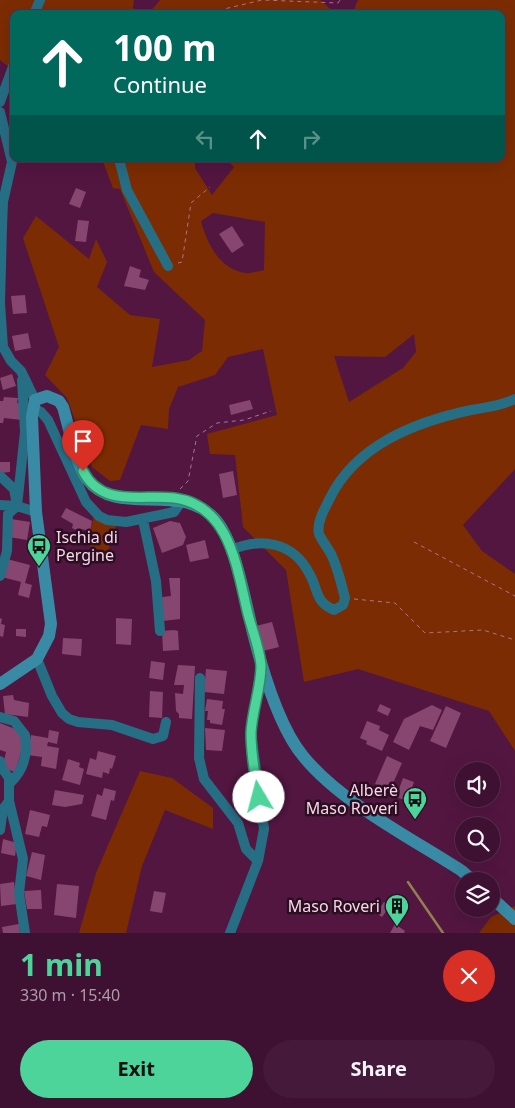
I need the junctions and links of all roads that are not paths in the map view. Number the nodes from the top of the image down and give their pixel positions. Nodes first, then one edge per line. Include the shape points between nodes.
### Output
1 (10, 82) edge
2 (0, 102) edge
3 (0, 112) edge
4 (10, 154) edge
5 (12, 162) edge
6 (120, 162) edge
7 (168, 266) road end
8 (21, 371) junction
9 (515, 399) edge
10 (34, 404) junction
11 (0, 476) edge
12 (178, 500) junction
13 (0, 505) edge
14 (17, 506) junction
15 (36, 512) junction
16 (143, 520) junction
17 (7, 526) junction
18 (0, 536) edge
19 (230, 545) junction
20 (0, 576) edge
21 (160, 631) dead end
22 (37, 659) junction
23 (261, 665) junction
24 (200, 678) dead end
25 (0, 684) edge
26 (0, 717) edge
27 (166, 722) dead end
28 (0, 762) edge
29 (10, 783) junction
30 (9, 801) junction
31 (0, 830) edge
32 (258, 861) junction
33 (463, 872) edge
34 (500, 905) edge
35 (515, 919) edge
36 (25, 933) edge
37 (230, 933) edge

1 - 2 street
3 - 4 street
5 - 8 street via 3,202 1,327 3,347
6 - 7 street via 127,190
8 - 10 street
8 - 14 street via 25,432
9 - 19 street via 500,406 436,419 398,434 366,452 348,469 326,505 319,534 331,555 345,598 343,605 334,610 324,606 306,566 288,550 274,544
10 - 12 street via 47,396 59,400 86,477 100,490 125,498
10 - 15 street
10 - 16 street via 48,420 92,510 116,522
11 - 14 street via 14,489
12 - 16 street via 174,512
12 - 19 street via 210,514
13 - 14 street
14 - 15 street
14 - 17 street via 8,514
15 - 22 street via 50,615 49,636
16 - 21 street via 156,582
17 - 18 street
17 - 20 street via 7,551
19 - 23 street
22 - 25 street
22 - 27 street via 52,696 69,719 112,725 153,739 163,736
23 - 32 street via 251,733 264,829
23 - 33 street via 282,718 298,747 323,778
24 - 32 street via 199,758 204,779 238,823 246,849
26 - 29 street via 14,721 25,734 23,767
28 - 29 street
29 - 30 street
30 - 31 street via 3,809
30 - 36 street via 23,859 19,893
32 - 37 street
34 - 35 street

